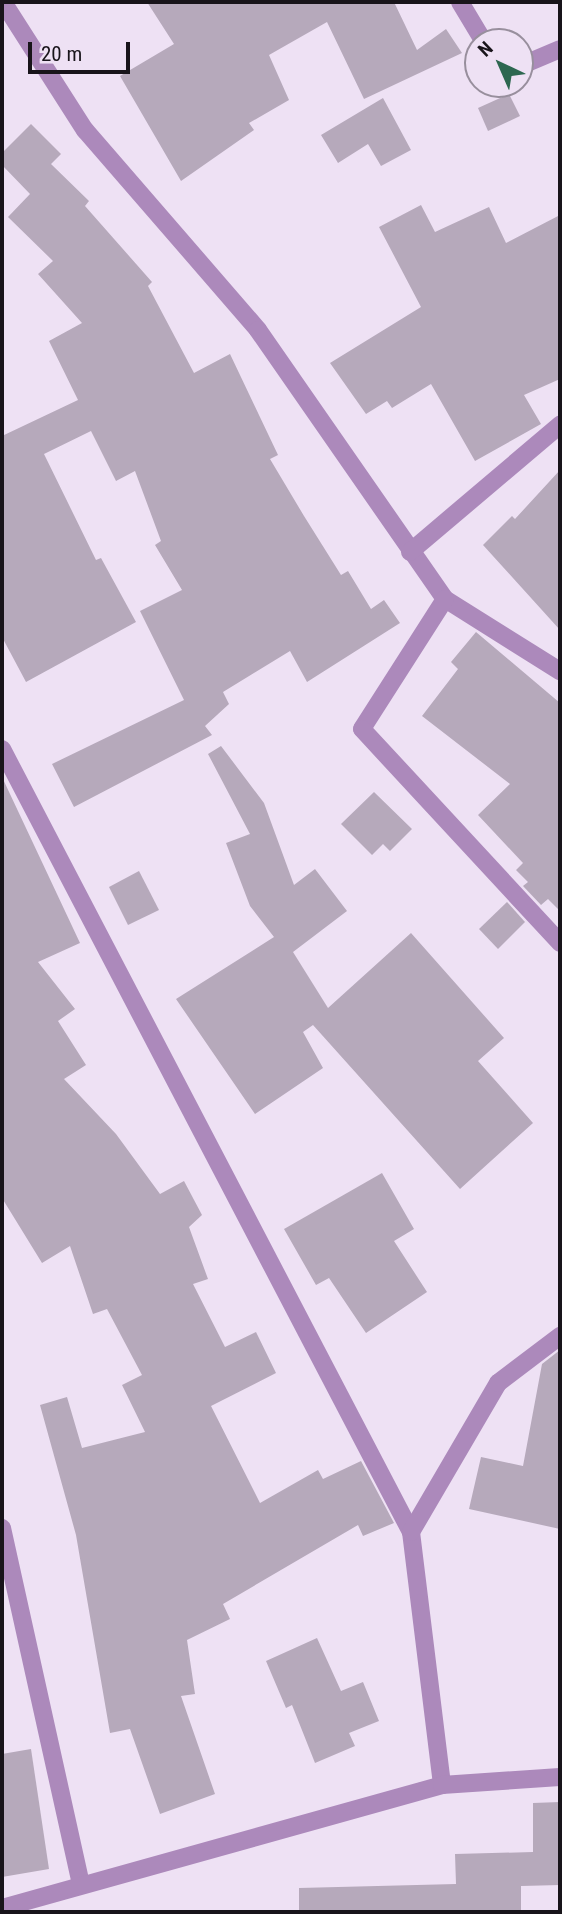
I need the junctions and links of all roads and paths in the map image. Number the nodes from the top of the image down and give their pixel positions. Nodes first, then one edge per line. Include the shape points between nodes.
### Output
1 (3, 2) edge
2 (460, 2) edge
3 (476, 28) edge
4 (560, 49) edge
5 (534, 60) edge
6 (560, 425) edge
7 (410, 552) junction
8 (445, 599) junction
9 (560, 671) edge
10 (2, 749) edge
11 (560, 943) edge
12 (560, 1336) edge
13 (2, 1528) edge
14 (411, 1532) junction
15 (560, 1777) edge
16 (442, 1784) junction
17 (81, 1884) junction
18 (2, 1908) edge

1 - 7 street via 85,130 258,330
2 - 3 street
4 - 5 street
6 - 7 street
7 - 8 street
8 - 9 street
8 - 11 street via 362,729
10 - 14 street
12 - 14 street via 498,1383
13 - 17 street
14 - 16 street
15 - 16 street
16 - 17 street
17 - 18 street

